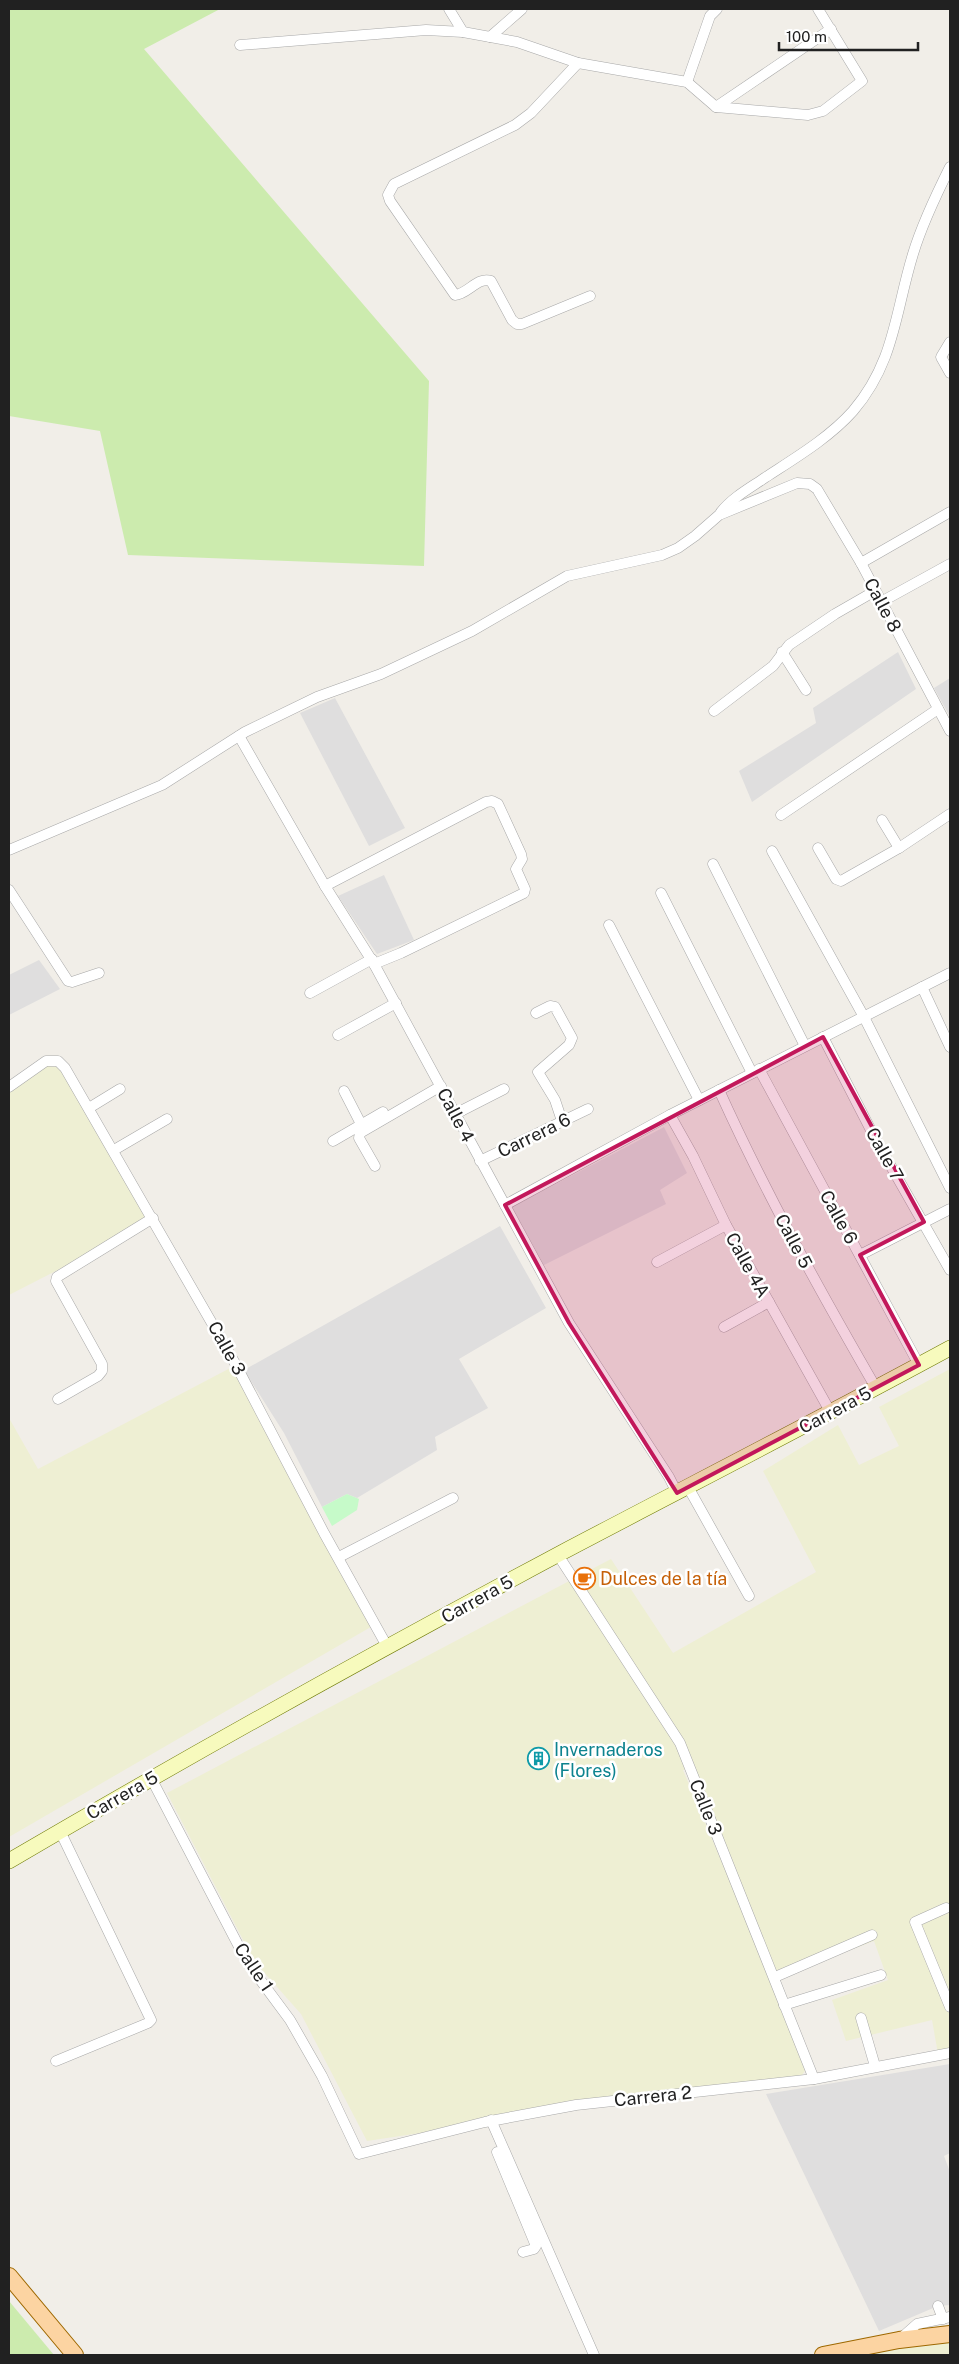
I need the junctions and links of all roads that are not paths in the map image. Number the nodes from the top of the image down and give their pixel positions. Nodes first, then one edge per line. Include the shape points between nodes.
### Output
1 (449, 9) edge
2 (522, 9) edge
3 (717, 9) edge
4 (818, 9) edge
5 (830, 29) junction
6 (463, 32) junction
7 (490, 37) junction
8 (240, 45) dead end
9 (578, 63) junction
10 (687, 82) junction
11 (716, 107) junction
12 (950, 167) edge
13 (590, 296) dead end
14 (950, 342) edge
15 (950, 372) edge
16 (950, 512) edge
17 (719, 515) junction
18 (861, 563) junction
19 (950, 564) edge
20 (875, 591) junction
21 (881, 602) junction
22 (782, 652) junction
23 (806, 690) dead end
24 (938, 708) junction
25 (714, 711) dead end
26 (950, 731) edge
27 (239, 736) junction
28 (950, 814) edge
29 (781, 816) dead end
30 (882, 820) dead end
31 (818, 848) dead end
32 (898, 848) junction
33 (9, 850) edge
34 (772, 851) dead end
35 (713, 864) dead end
36 (325, 886) junction
37 (9, 890) edge
38 (661, 893) dead end
39 (609, 925) dead end
40 (373, 962) junction
41 (99, 973) dead end
42 (950, 973) edge
43 (922, 988) junction
44 (310, 993) dead end
45 (396, 1003) junction
46 (536, 1013) dead end
47 (864, 1017) junction
48 (338, 1036) dead end
49 (824, 1037) junction
50 (805, 1046) junction
51 (950, 1047) edge
52 (755, 1071) junction
53 (440, 1084) junction
54 (9, 1087) edge
55 (120, 1089) dead end
56 (504, 1089) dead end
57 (344, 1090) dead end
58 (719, 1090) junction
59 (699, 1100) junction
60 (89, 1108) junction
61 (588, 1109) dead end
62 (457, 1113) junction
63 (670, 1115) junction
64 (167, 1119) dead end
65 (562, 1121) junction
66 (361, 1124) junction
67 (333, 1141) dead end
68 (114, 1150) junction
69 (480, 1161) junction
70 (375, 1166) dead end
71 (950, 1188) edge
72 (504, 1205) junction
73 (950, 1209) edge
74 (153, 1218) junction
75 (924, 1222) junction
76 (726, 1225) junction
77 (860, 1255) junction
78 (657, 1262) dead end
79 (950, 1270) edge
80 (769, 1302) junction
81 (724, 1327) dead end
82 (950, 1348) edge
83 (919, 1364) junction
84 (876, 1388) junction
85 (58, 1399) dead end
86 (832, 1413) junction
87 (682, 1490) junction
88 (453, 1498) dead end
89 (558, 1555) junction
90 (339, 1557) junction
91 (749, 1596) dead end
92 (388, 1648) junction
93 (151, 1778) junction
94 (60, 1831) junction
95 (9, 1861) edge
96 (946, 1908) dead end
97 (872, 1935) dead end
98 (881, 1975) dead end
99 (775, 1977) junction
100 (784, 2005) junction
101 (950, 2007) edge
102 (861, 2018) dead end
103 (950, 2053) edge
104 (56, 2061) dead end
105 (875, 2066) junction
106 (814, 2079) junction
107 (488, 2121) junction
108 (359, 2154) joint
109 (523, 2252) dead end
110 (9, 2276) edge
111 (938, 2306) dead end
112 (946, 2318) edge
113 (950, 2334) edge
114 (899, 2340) junction
115 (75, 2355) edge
116 (594, 2355) edge
117 (823, 2355) edge

1 - 6 street
2 - 7 street
3 - 10 street via 710,16
4 - 5 street
5 - 11 street
5 - 11 street via 862,80 823,111 808,115
6 - 7 street
6 - 8 street via 426,30
7 - 9 street via 517,42
9 - 10 street
9 - 13 street via 531,113 515,125 394,184 388,195 455,295 482,281 491,282 517,324
10 - 11 street
12 - 17 street via 932,202 913,254 892,343 872,386 852,412 823,437 742,493
14 - 15 street via 941,357
16 - 18 street
17 - 18 street, Calle 8 via 797,483 810,484 817,489
17 - 27 street via 678,548 645,560 567,576 463,635 381,674 317,697
18 - 20 street, Calle 8
19 - 21 street
20 - 21 street, Calle 8
20 - 22 street via 835,614
21 - 24 street, Calle 8
22 - 23 street
22 - 25 street via 773,666
24 - 26 street, Calle 8
24 - 29 street
27 - 33 street via 162,786
27 - 36 street, Calle 4
28 - 32 street
30 - 32 street
31 - 32 street via 836,879 841,881
34 - 47 street
35 - 50 street
36 - 40 street, Calle 4
36 - 40 street via 486,802 498,804 522,854 516,869 526,889 524,893 410,950
37 - 41 street via 68,981
38 - 52 street, Calle 6
39 - 59 street
40 - 44 street
40 - 45 street, Calle 4
42 - 43 street
43 - 47 street
43 - 51 street
45 - 48 street
45 - 53 street, Calle 4
46 - 65 street via 555,1007 572,1038 570,1045 538,1072 555,1100
47 - 49 street
47 - 71 street
49 - 50 street
49 - 75 street, Calle 7 via 876,1140
50 - 52 street
52 - 58 street
52 - 77 street, Calle 6
53 - 62 street, Calle 4
53 - 66 street
53 - 70 street via 360,1133 359,1138
54 - 60 street, Calle 3 via 46,1061 58,1061
55 - 60 street
56 - 62 street
57 - 66 street
58 - 59 street
58 - 84 street, Calle 5 via 821,1291
59 - 63 street
60 - 68 street, Calle 3
61 - 65 street, Carrera 6
62 - 69 street, Calle 4
63 - 72 street
63 - 76 street, Calle 4A
64 - 68 street
65 - 69 street, Carrera 6
66 - 67 street
68 - 74 street, Calle 3
69 - 72 street, Calle 4
72 - 87 street, Calle 4 via 569,1322 664,1469
73 - 75 street
74 - 85 street via 57,1277 56,1281 102,1364 98,1376
74 - 90 street, Calle 3
75 - 77 street
75 - 79 street, Calle 7
76 - 78 street
76 - 80 street, Calle 4A
77 - 83 street, Calle 6
80 - 81 street
80 - 86 street, Calle 4A
82 - 83 main road, Carrera 5
83 - 84 main road, Carrera 5
84 - 86 main road, Carrera 5
86 - 87 main road, Carrera 5
87 - 89 main road, Carrera 5
87 - 91 street, Calle 4
88 - 90 street
89 - 92 main road, Carrera 5
89 - 99 street, Calle 3 via 680,1743
90 - 92 street, Calle 3
92 - 93 main road, Carrera 5
93 - 94 main road, Carrera 5
93 - 108 street, Calle 1 via 247,1962 290,2020 322,2076
94 - 95 main road, Carrera 5
94 - 104 street via 151,2020
96 - 101 street via 916,1922
97 - 99 street
98 - 100 street
99 - 100 street, Calle 3
100 - 106 street, Calle 3
102 - 105 street
103 - 105 street, Carrera 2
105 - 106 street, Carrera 2
106 - 107 street, Carrera 2 via 576,2105
107 - 108 street, Carrera 2
107 - 109 street via 536,2246
107 - 116 street
110 - 115 main road
111 - 112 street
112 - 114 street via 917,2324
113 - 114 main road
114 - 117 main road

